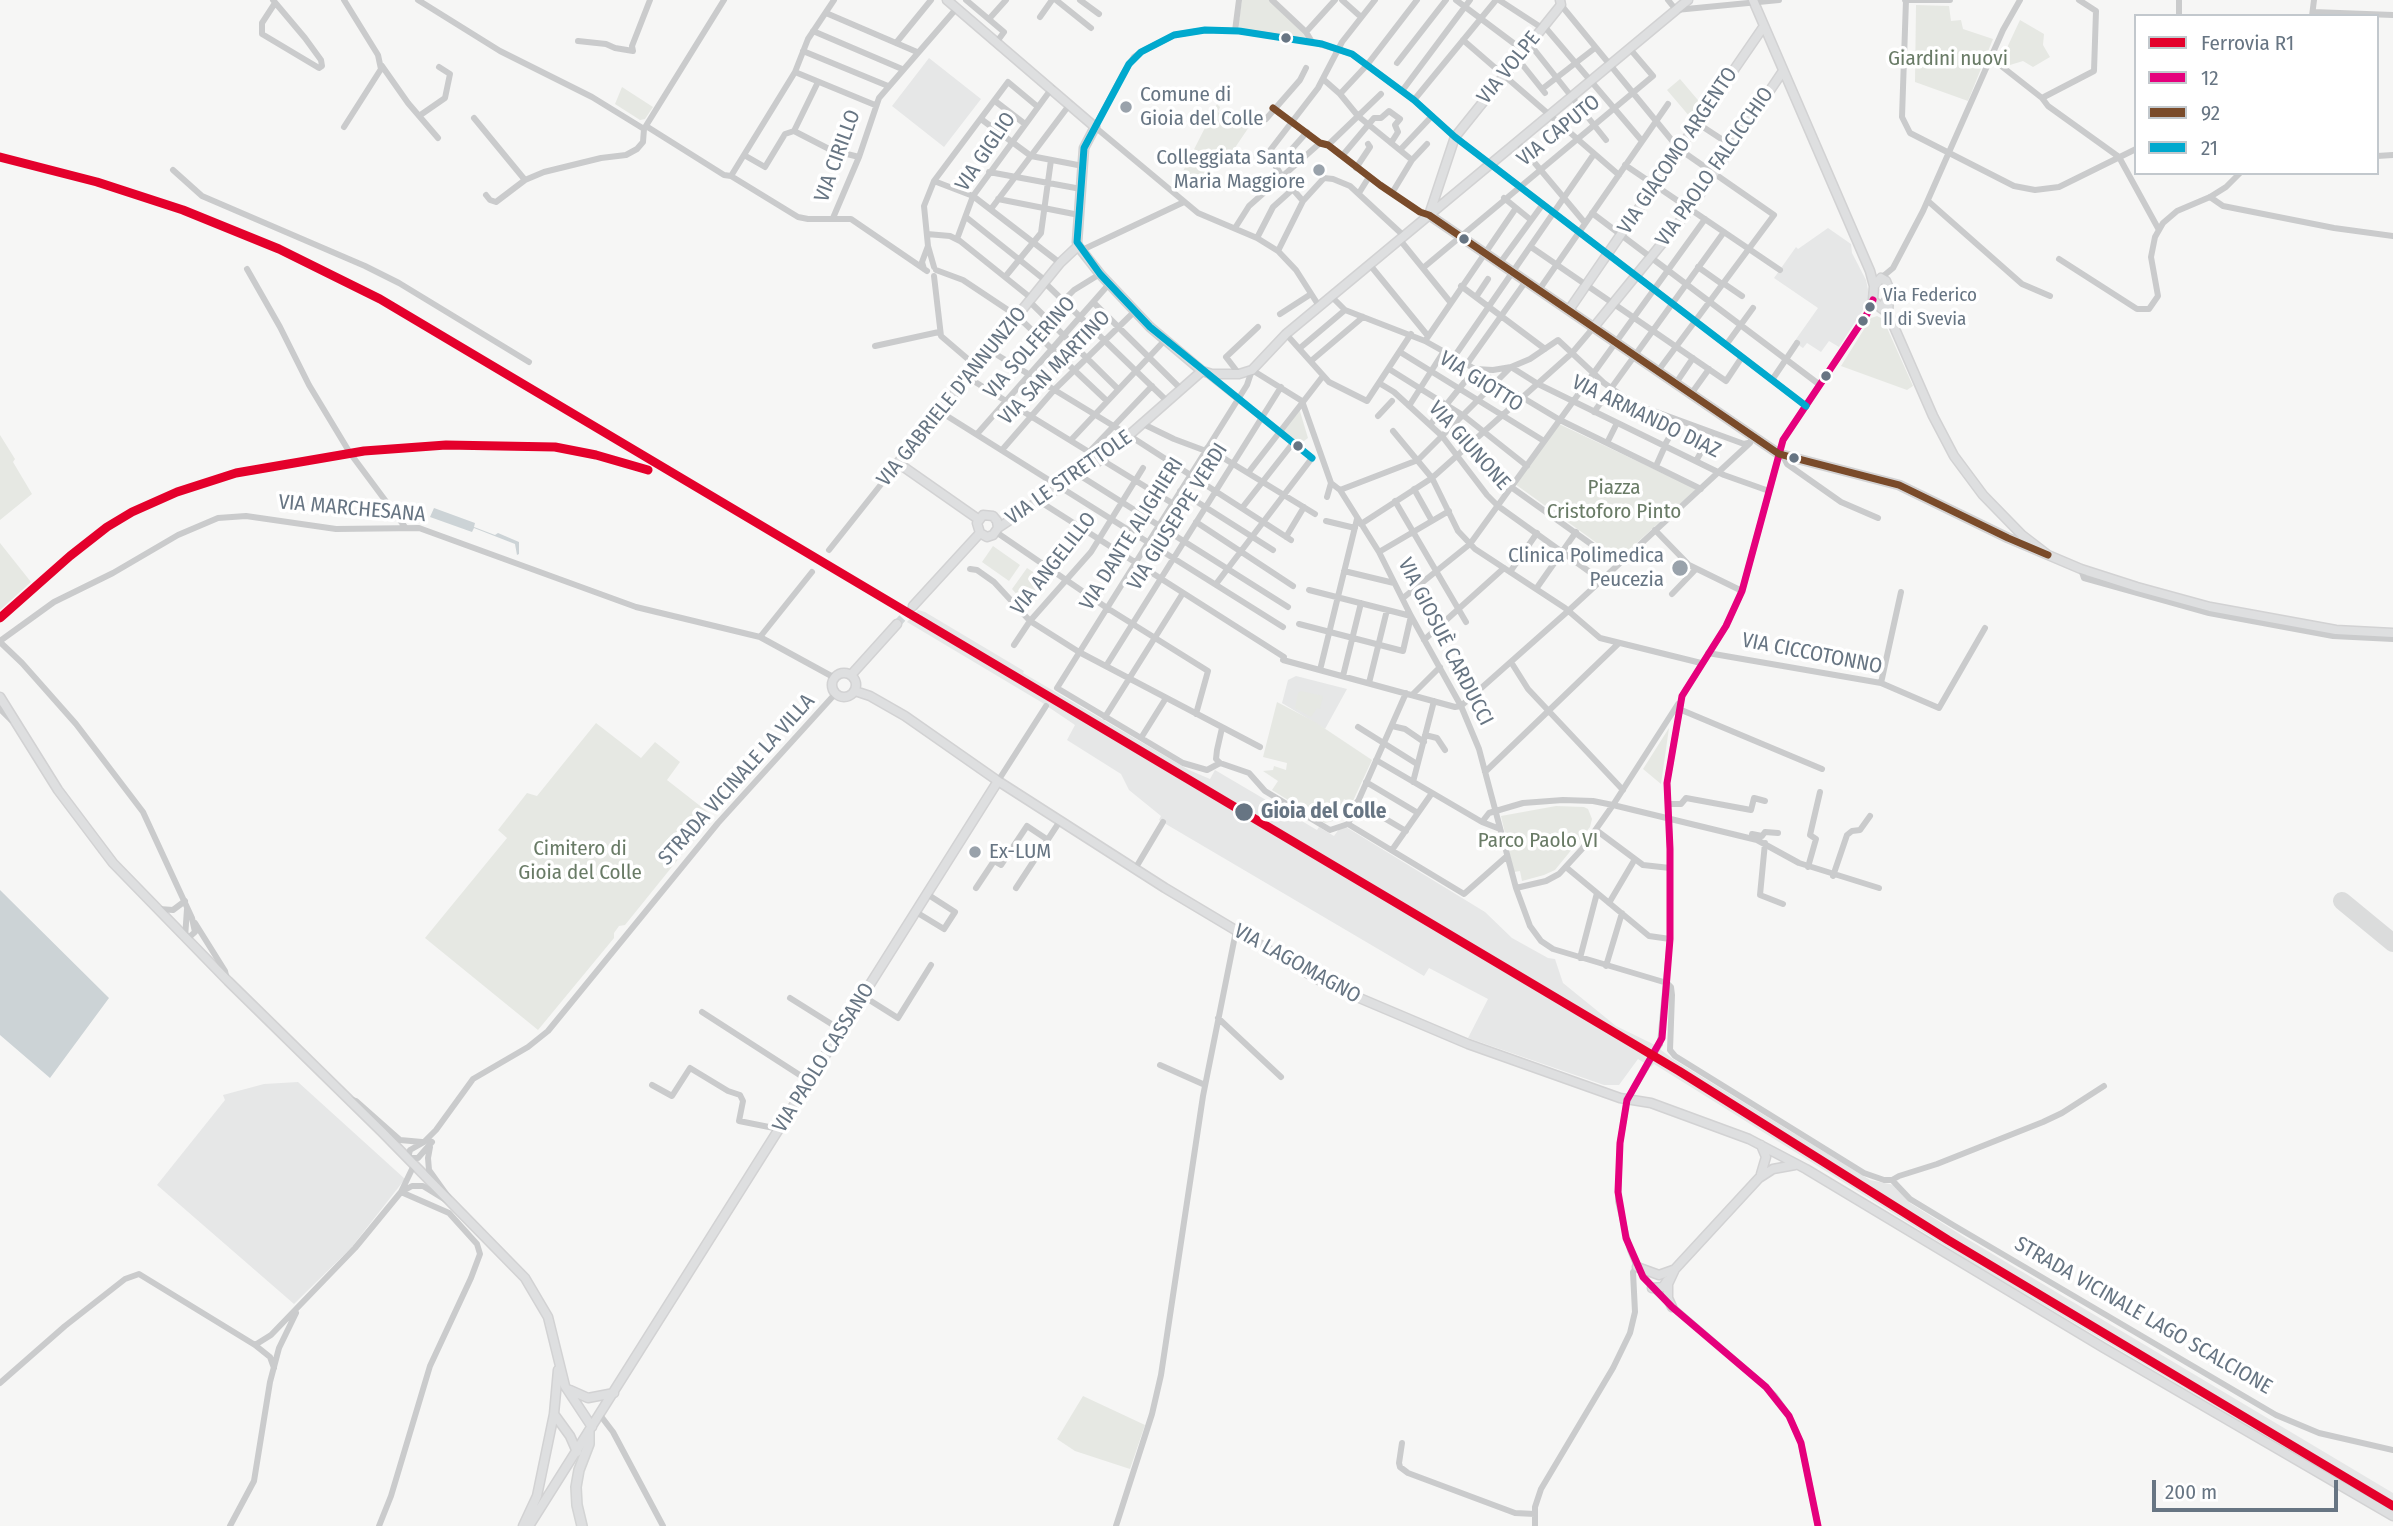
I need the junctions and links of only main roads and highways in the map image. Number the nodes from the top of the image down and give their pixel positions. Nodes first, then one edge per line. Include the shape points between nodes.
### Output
1 (1688, 0) edge
2 (1754, 1) edge
3 (1560, 2) edge
4 (954, 4) edge
5 (1764, 26) junction
6 (1783, 71) junction
7 (1429, 215) junction
8 (1080, 248) junction
9 (1878, 281) junction
10 (1569, 310) junction
11 (1884, 311) junction
12 (1594, 327) junction
13 (1202, 371) junction
14 (978, 519) junction
15 (997, 530) junction
16 (979, 533) junction
17 (2048, 555) junction
18 (913, 606) tunnel mouth
19 (897, 624) tunnel mouth
20 (2393, 633) edge
21 (851, 675) junction
22 (855, 691) junction
23 (0, 697) edge
24 (998, 781) junction
25 (1761, 1145) junction
26 (1779, 1154) junction
27 (1798, 1165) junction
28 (1769, 1167) junction
29 (1637, 1267) road end
30 (1671, 1273) junction
31 (1652, 1288) road end
32 (1672, 1307) road end
33 (559, 1361) junction
34 (565, 1386) junction
35 (614, 1393) junction
36 (554, 1414) junction
37 (589, 1431) junction
38 (570, 1436) junction
39 (577, 1452) junction
40 (2393, 1516) edge
41 (523, 1526) edge
42 (529, 1526) edge
43 (582, 1526) edge

1 - 7 main road
2 - 5 main road
3 - 7 main road, VIA VOLPE via 1455,137
4 - 8 main road via 1096,127 1084,148
5 - 6 main road
5 - 10 main road, VIA GIACOMO ARGENTO
6 - 9 main road
6 - 12 main road, VIA PAOLO FALCICCHIO via 1690,209
7 - 10 main road
7 - 13 main road via 1286,334 1252,370 1239,374
8 - 13 main road via 1135,311
8 - 14 main road, VIA GABRIELE D'ANNUNZIO via 1060,263 898,463
9 - 11 main road via 1873,300
9 - 11 main road via 1889,286
10 - 12 main road
11 - 17 main road via 1962,468 2004,517
12 - 17 main road via 1752,440 1781,454 1899,485
13 - 15 main road, VIA LE STRETTOLE via 1102,459
14 - 15 main road via 993,516
14 - 16 main road
15 - 16 main road via 986,537
16 - 18 main road
17 - 20 main road via 2081,569 2221,609 2336,630
19 - 21 main road
21 - 22 main road
21 - 22 main road via 841,674 832,684 835,694 846,697
22 - 24 main road, VIA LAGOMAGNO via 912,721
23 - 33 main road via 58,790 104,852 515,1266 548,1317
24 - 25 main road, VIA LAGOMAGNO via 1236,931 1348,995 1468,1044 1628,1100 1682,1113
24 - 35 main road, VIA PAOLO CASSANO
25 - 26 main road, VIA LAGOMAGNO
25 - 28 main road
26 - 27 main road, VIA LAGOMAGNO
26 - 28 main road
27 - 28 main road
27 - 40 main road, VIA LAGOMAGNO
28 - 30 main road
29 - 30 main road via 1659,1275
30 - 31 main road via 1663,1287
30 - 32 main road via 1667,1289
33 - 34 main road
33 - 36 main road
34 - 35 main road via 588,1398
34 - 37 main road
35 - 37 main road, VIA PAOLO CASSANO
36 - 38 main road
36 - 41 main road via 537,1496
37 - 38 main road
37 - 39 main road, VIA PAOLO CASSANO
37 - 43 highway via 576,1487
38 - 39 main road
39 - 42 main road, VIA PAOLO CASSANO

